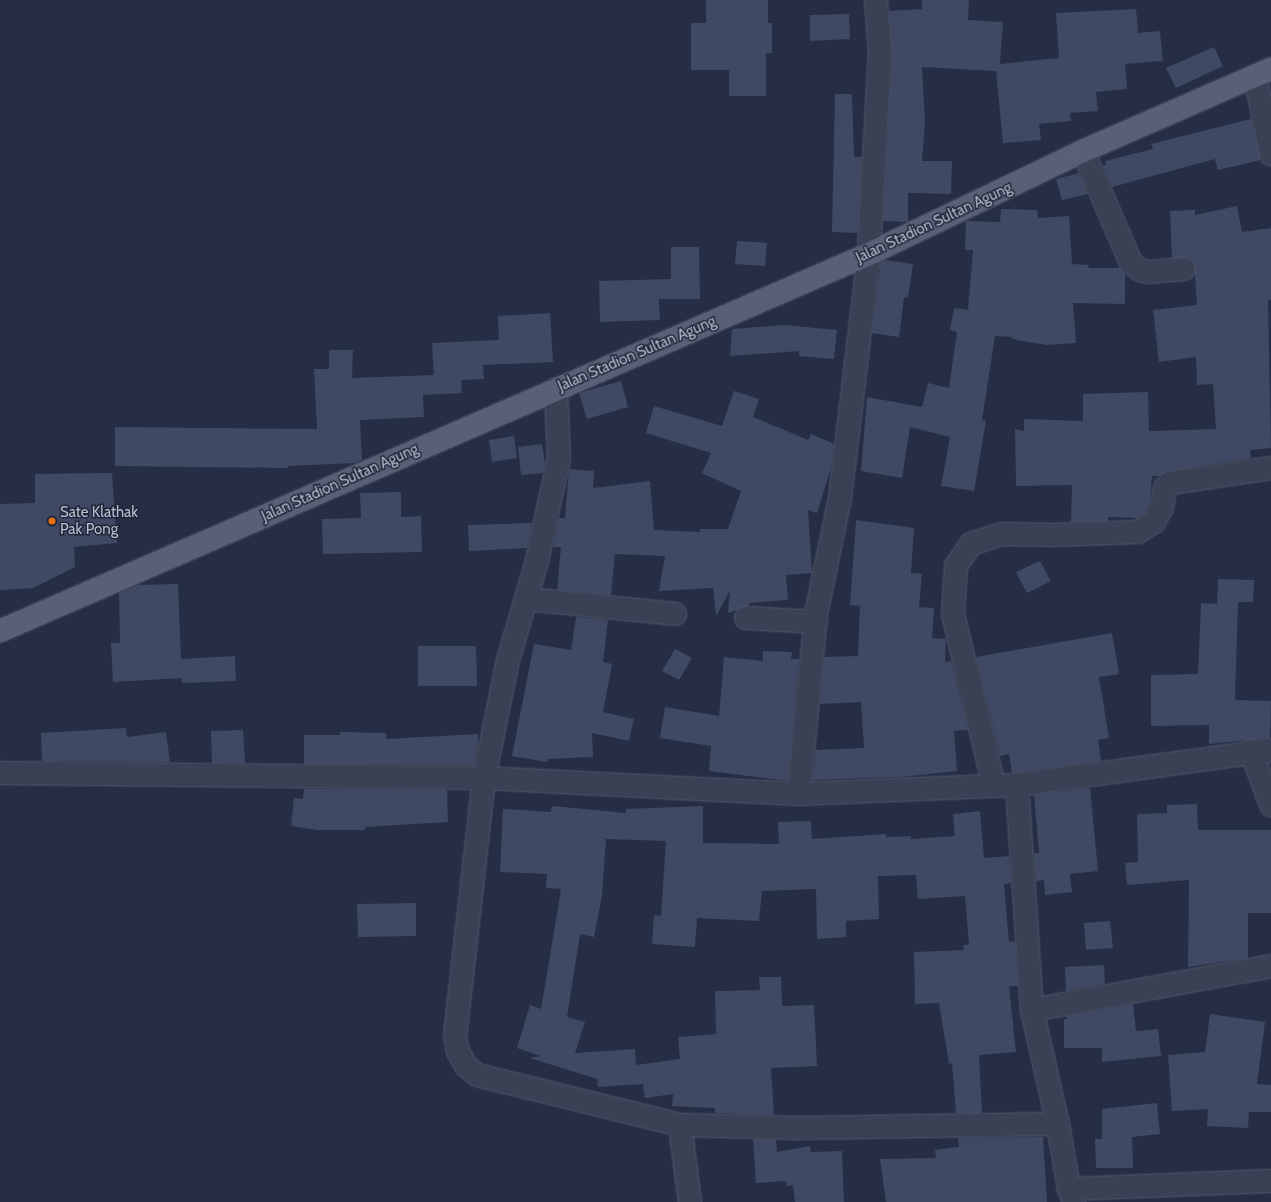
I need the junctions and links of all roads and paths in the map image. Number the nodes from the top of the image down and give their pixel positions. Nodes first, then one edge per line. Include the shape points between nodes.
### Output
1 (876, 0) edge
2 (1263, 72) edge
3 (1083, 151) junction
4 (1271, 154) edge
5 (869, 254) junction
6 (1184, 269) dead end
7 (556, 388) junction
8 (1271, 468) edge
9 (526, 599) junction
10 (676, 614) dead end
11 (746, 618) dead end
12 (816, 622) junction
13 (0, 631) edge
14 (1261, 750) edge
15 (0, 773) edge
16 (484, 778) junction
17 (1017, 785) junction
18 (994, 786) junction
19 (799, 794) junction
20 (1271, 805) edge
21 (1271, 966) edge
22 (1032, 1010) junction
23 (1058, 1124) junction
24 (680, 1125) junction
25 (1271, 1181) edge
26 (1072, 1196) edge
27 (690, 1202) edge

1 - 5 street via 880,53
2 - 3 main road, Jalan Stadion Sultan Agung
2 - 4 street
3 - 5 main road, Jalan Stadion Sultan Agung
3 - 6 street via 1131,263 1140,270 1149,272
5 - 7 main road, Jalan Stadion Sultan Agung
5 - 12 street via 840,498
7 - 9 street via 559,458 537,561
7 - 13 main road, Jalan Stadion Sultan Agung
8 - 18 street via 1170,483 1165,488 1162,507 1154,522 1138,532 1001,534 971,544 956,566 953,614
9 - 10 street
9 - 16 street via 508,660
11 - 12 street
12 - 19 street
14 - 17 street
14 - 20 street
15 - 16 street
16 - 19 street
16 - 24 street via 456,1035 458,1052 466,1066 477,1074
17 - 18 street
17 - 22 street
18 - 19 street
21 - 22 street
22 - 23 street
23 - 24 street via 796,1128
23 - 26 street
24 - 27 street
25 - 26 street

